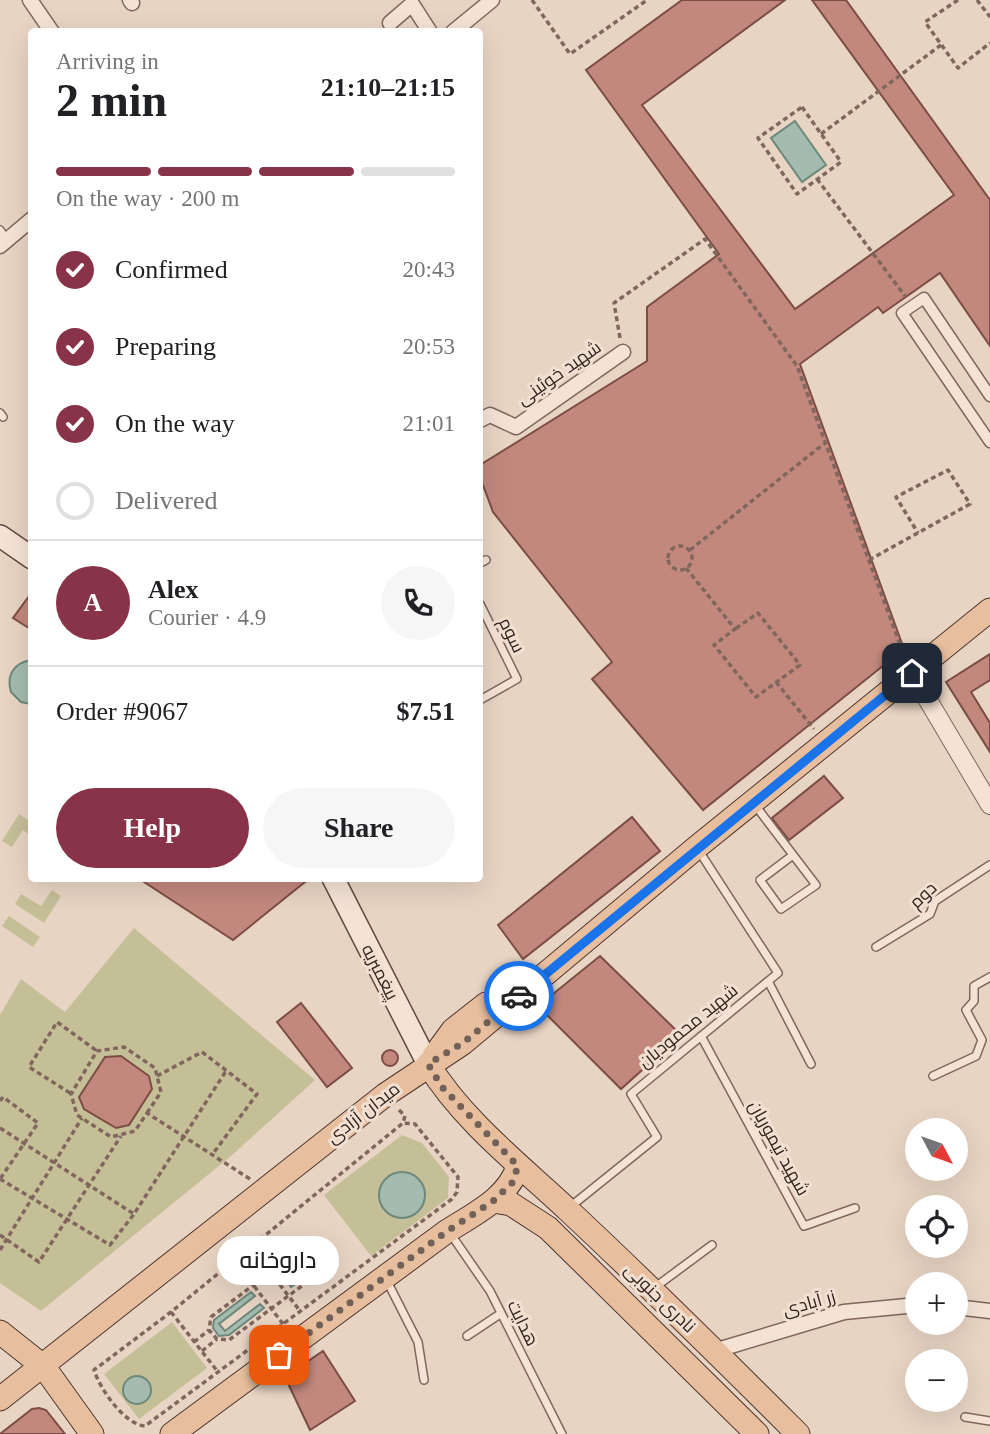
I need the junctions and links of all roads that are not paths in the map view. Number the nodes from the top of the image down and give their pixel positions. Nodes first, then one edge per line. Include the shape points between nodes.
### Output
1 (30, 0) edge
2 (484, 2) edge
3 (390, 23) dead end
4 (49, 28) edge
5 (427, 28) edge
6 (457, 28) edge
7 (28, 222) edge
8 (2, 239) edge
9 (623, 352) road end
10 (990, 396) edge
11 (483, 418) edge
12 (990, 442) edge
13 (0, 537) edge
14 (28, 555) edge
15 (990, 597) edge
16 (483, 610) edge
17 (990, 611) edge
18 (910, 668) junction
19 (483, 698) edge
20 (988, 797) edge
21 (753, 802) junction
22 (697, 847) junction
23 (793, 855) junction
24 (990, 865) edge
25 (335, 882) edge
26 (876, 947) dead end
27 (990, 976) edge
28 (768, 981) junction
29 (701, 1036) junction
30 (428, 1064) junction
31 (811, 1064) dead end
32 (933, 1076) dead end
33 (526, 1172) junction
34 (493, 1201) junction
35 (516, 1206) junction
36 (855, 1208) dead end
37 (568, 1209) junction
38 (448, 1230) junction
39 (712, 1245) dead end
40 (385, 1277) junction
41 (651, 1290) junction
42 (905, 1306) edge
43 (968, 1308) edge
44 (990, 1311) edge
45 (500, 1314) junction
46 (0, 1332) edge
47 (467, 1336) dead end
48 (715, 1351) junction
49 (44, 1367) junction
50 (424, 1380) dead end
51 (0, 1399) edge
52 (965, 1417) dead end
53 (990, 1421) edge
54 (92, 1434) edge
55 (172, 1434) edge
56 (562, 1434) edge
57 (757, 1434) edge
58 (798, 1434) edge

1 - 4 street
2 - 6 street
3 - 5 street via 412,4
7 - 8 street
9 - 11 street, شهید خوئینی via 516,427 490,415
10 - 12 street via 924,299 902,313
13 - 14 main road
15 - 18 main road
16 - 19 lane, سوم via 517,679
17 - 18 main road
18 - 20 street
18 - 21 main road
18 - 30 main road via 819,735 453,1030
21 - 22 main road
21 - 23 lane
22 - 28 lane via 778,973
22 - 30 main road via 463,1043
23 - 23 lane via 816,885 781,909 760,880
24 - 26 lane, دوم via 935,901 930,914
25 - 30 main road, پیغمبریه
27 - 32 lane via 974,986 974,1001 966,1010 982,1040 976,1056
28 - 29 lane, شهید محمودیان
28 - 31 lane
29 - 36 lane, شهید تیموریان via 804,1226
29 - 37 lane, شهید محمودیان via 631,1094 657,1136
30 - 33 main road via 442,1087
30 - 49 main road, میدان آزادی
33 - 34 main road
33 - 35 main road
33 - 37 main road, نادری جنوبی
34 - 35 main road, نادری جنوبی
34 - 38 main road
35 - 57 main road, نادری جنوبی via 548,1228
37 - 41 main road, نادری جنوبی
38 - 40 main road
38 - 45 lane, هدایت via 490,1291
39 - 41 lane
40 - 50 lane via 418,1342
40 - 55 main road
41 - 48 main road, نادری جنوبی
42 - 48 street, زر آبادی via 844,1312
43 - 44 street
45 - 47 lane
45 - 56 lane, هدایت
46 - 49 main road
48 - 58 main road, نادری جنوبی
49 - 51 main road, میدان آزادی
49 - 54 main road
52 - 53 lane

